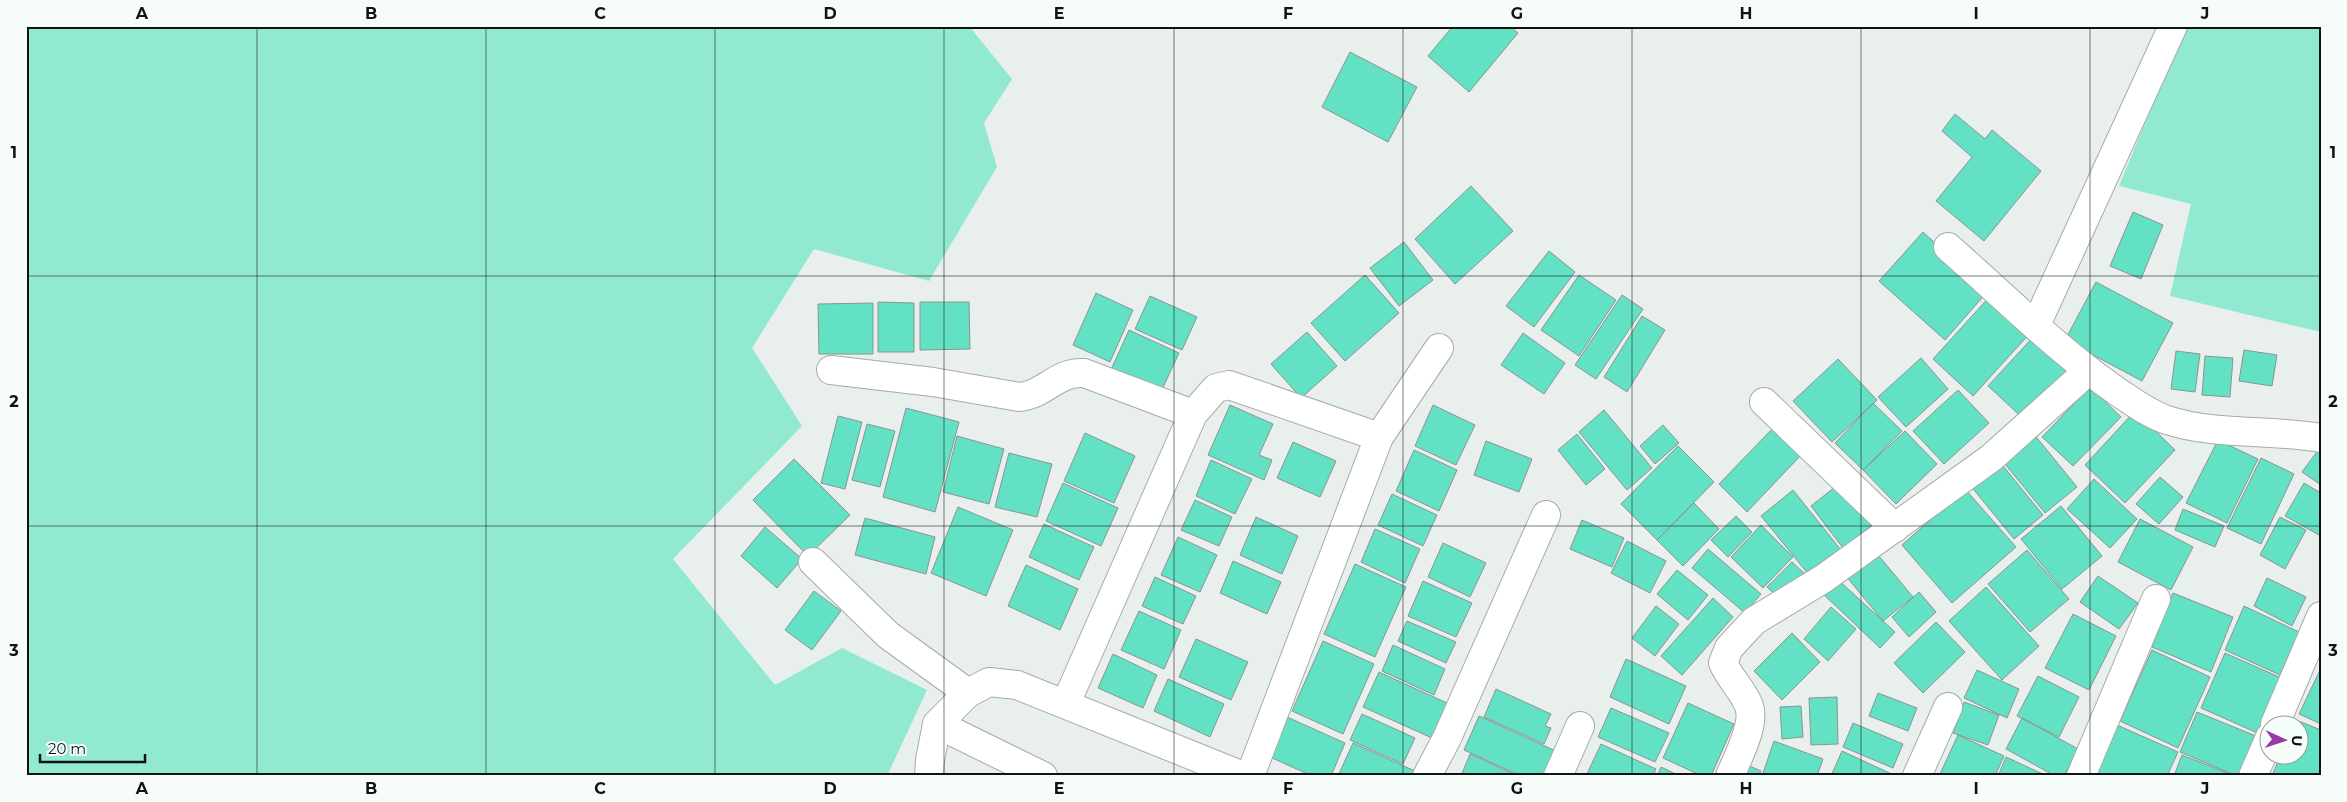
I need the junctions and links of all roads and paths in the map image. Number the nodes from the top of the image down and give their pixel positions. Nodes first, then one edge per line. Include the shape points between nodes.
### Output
1 (2173, 26) edge
2 (1948, 247) dead end
3 (2036, 325) junction
4 (1438, 348) dead end
5 (831, 370) dead end
6 (2088, 371) junction
7 (1764, 402) dead end
8 (1193, 414) junction
9 (1379, 437) junction
10 (2321, 438) edge
11 (1546, 515) dead end
12 (1895, 528) junction
13 (813, 562) dead end
14 (2156, 599) dead end
15 (2321, 616) edge
16 (968, 693) junction
17 (1066, 703) junction
18 (1948, 707) dead end
19 (2279, 714) edge
20 (938, 724) junction
21 (1580, 726) dead end
22 (2260, 760) edge
23 (929, 776) edge
24 (1043, 776) edge
25 (1242, 776) edge
26 (1250, 776) edge
27 (1427, 776) edge
28 (1558, 776) edge
29 (1730, 776) edge
30 (1917, 776) edge
31 (2081, 776) edge
32 (2253, 776) edge

1 - 3 street
2 - 3 street
3 - 6 street
4 - 9 street
5 - 8 street via 1018,396 1040,392 1072,372 1084,373
6 - 10 street via 2145,410 2166,420 2193,427
6 - 12 street via 1991,458
7 - 12 street
8 - 9 street via 1216,388 1229,386
8 - 17 street
9 - 26 street
11 - 27 street
12 - 29 street via 1823,579 1754,621 1729,648 1723,663 1728,676 1750,707 1743,747
13 - 16 street via 888,635
14 - 31 street
15 - 19 street
16 - 17 street via 989,682 1017,685
16 - 20 street
17 - 25 street
18 - 30 street
20 - 23 street
20 - 24 street
21 - 28 street
22 - 32 street

